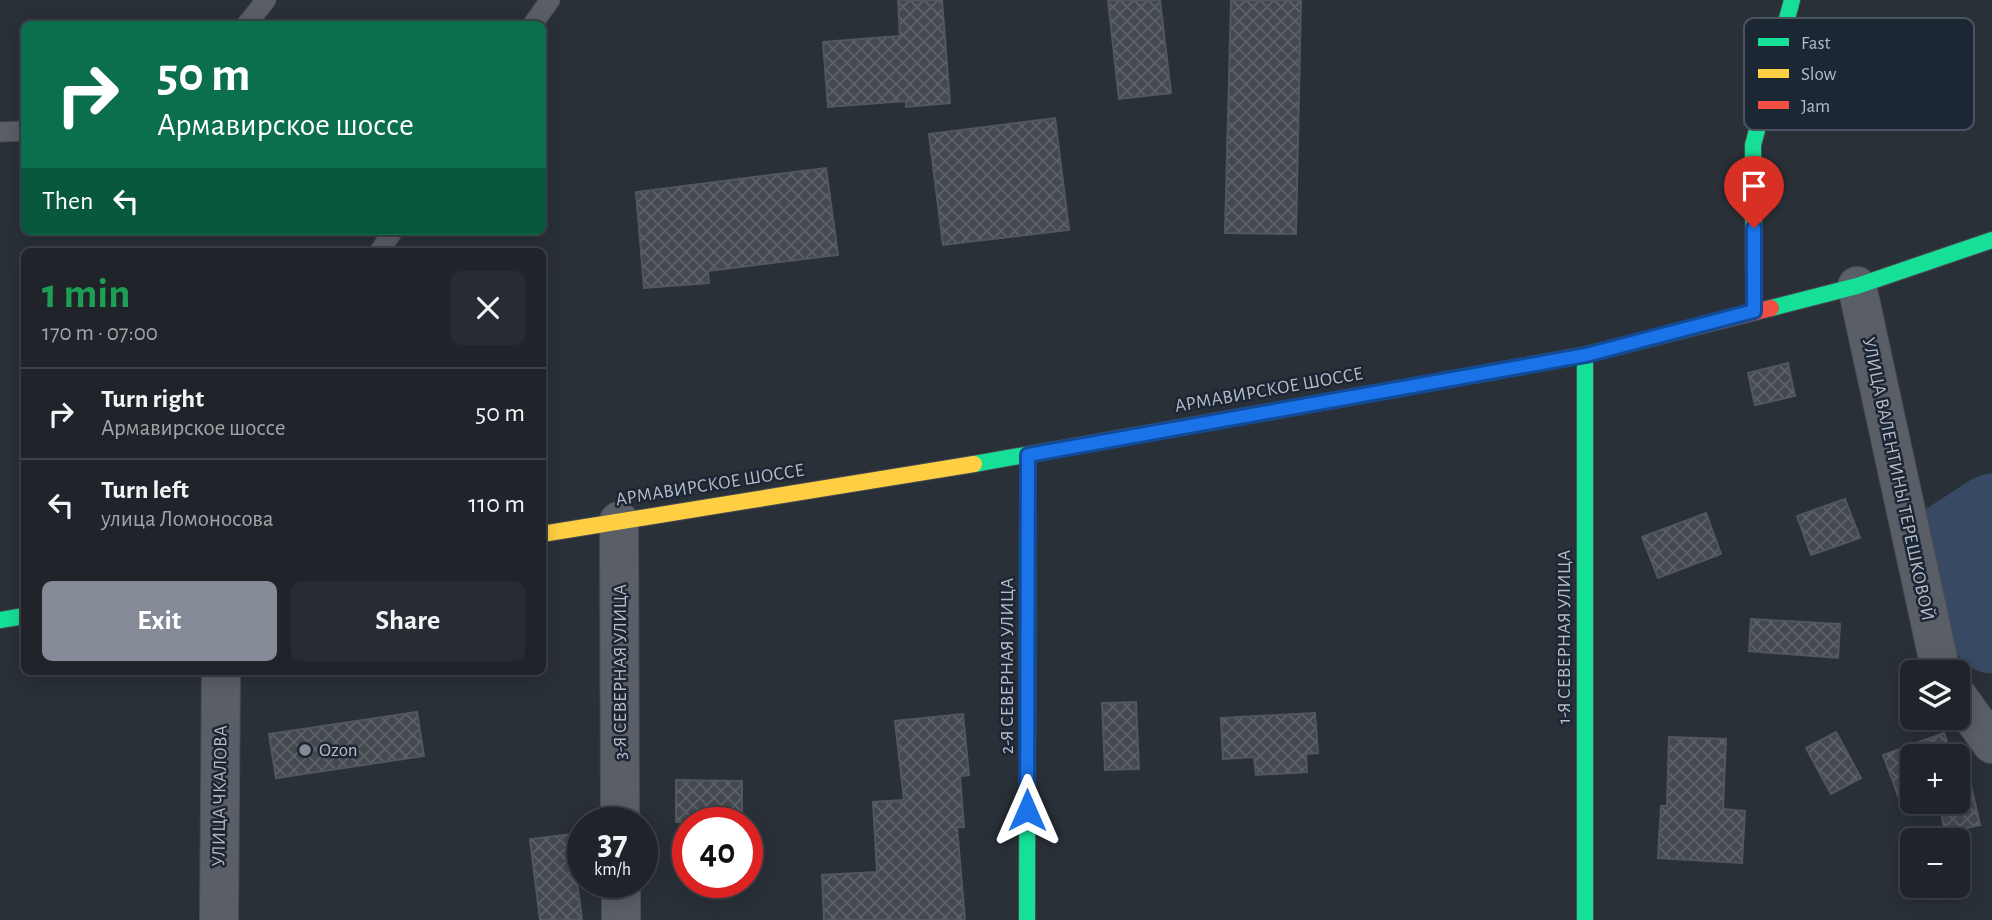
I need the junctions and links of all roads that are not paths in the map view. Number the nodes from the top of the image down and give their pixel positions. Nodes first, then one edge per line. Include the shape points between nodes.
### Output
1 (266, 0) edge
2 (550, 0) edge
3 (1792, 0) edge
4 (1787, 18) edge
5 (249, 21) edge
6 (535, 21) edge
7 (1756, 130) edge
8 (21, 131) edge
9 (0, 132) edge
10 (1992, 240) edge
11 (1857, 286) junction
12 (1754, 311) junction
13 (1586, 355) junction
14 (1028, 455) junction
15 (619, 521) junction
16 (546, 533) edge
17 (21, 616) edge
18 (0, 620) edge
19 (1938, 660) edge
20 (221, 675) edge
21 (1970, 714) edge
22 (1992, 744) edge
23 (620, 807) edge
24 (621, 898) edge
25 (219, 920) edge
26 (621, 920) edge
27 (1027, 920) edge
28 (1585, 920) edge

1 - 5 lane
2 - 6 lane
3 - 4 main road
7 - 12 main road via 1752,145
8 - 9 lane
10 - 11 main road, АРМАВИРСКОЕ ШОССЕ
11 - 12 main road, АРМАВИРСКОЕ ШОССЕ
11 - 19 street, УЛИЦА ВАЛЕНТИНЫ ТЕРЕШКОВОЙ
12 - 13 main road, АРМАВИРСКОЕ ШОССЕ
13 - 14 main road, АРМАВИРСКОЕ ШОССЕ
13 - 28 main road, 1-Я СЕВЕРНАЯ УЛИЦА
14 - 15 main road, АРМАВИРСКОЕ ШОССЕ
14 - 27 main road, 2-Я СЕВЕРНАЯ УЛИЦА
15 - 16 main road, АРМАВИРСКОЕ ШОССЕ
15 - 23 street, 3-Я СЕВЕРНАЯ УЛИЦА
17 - 18 main road
20 - 25 street, УЛИЦА ЧКАЛОВА
21 - 22 street
24 - 26 street

